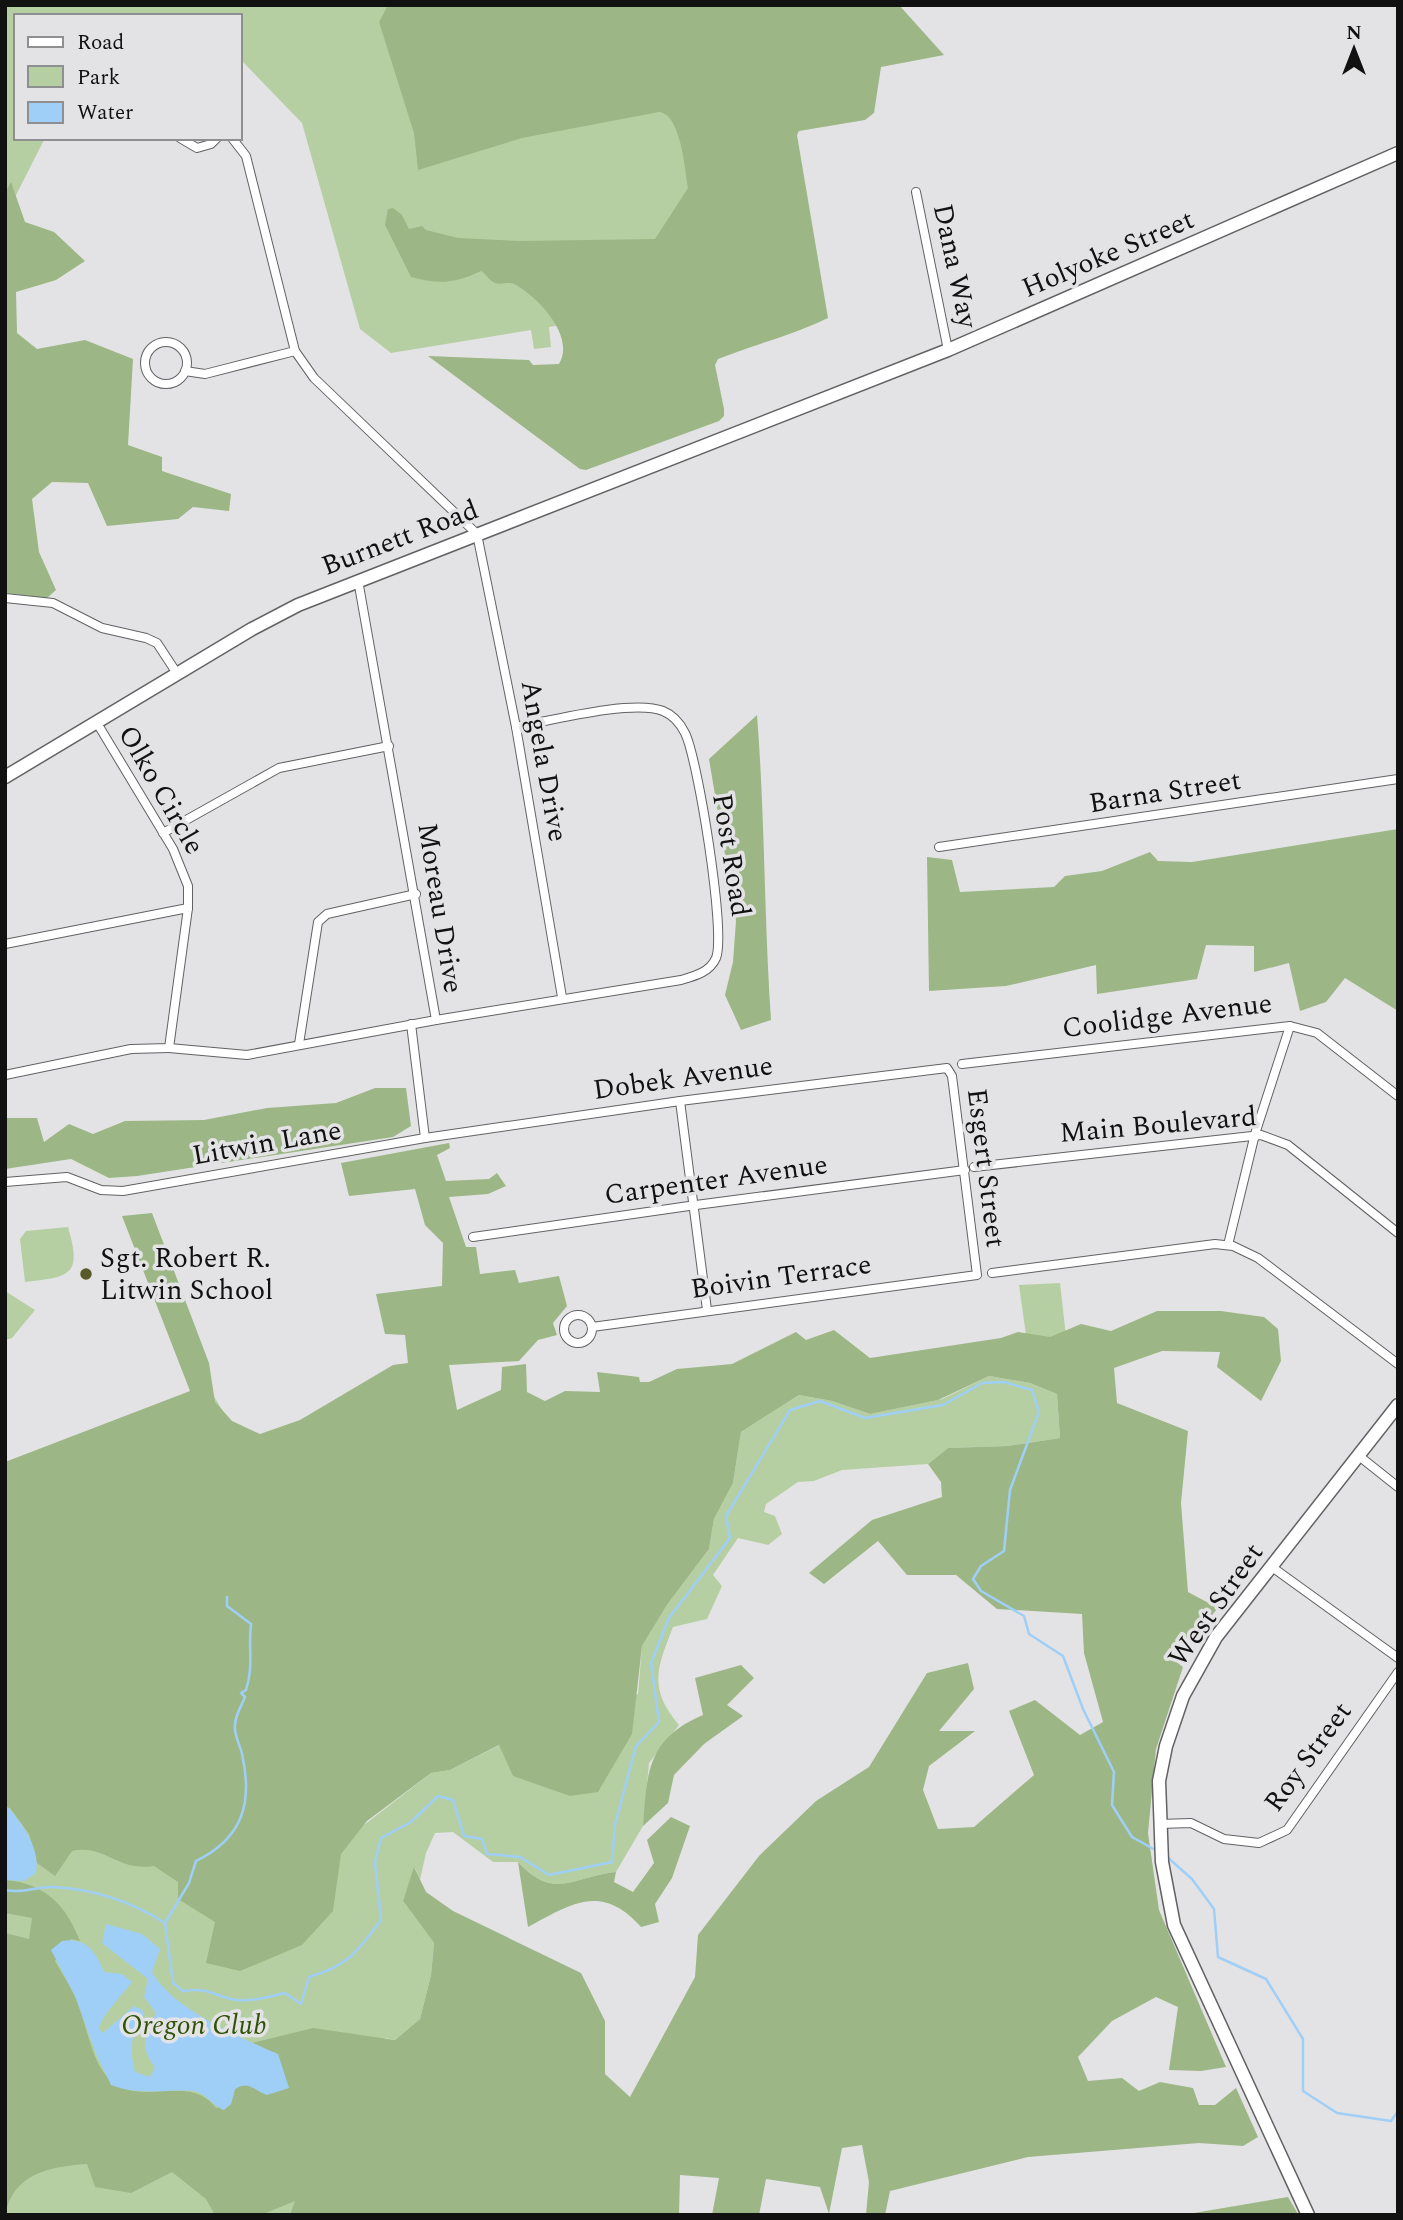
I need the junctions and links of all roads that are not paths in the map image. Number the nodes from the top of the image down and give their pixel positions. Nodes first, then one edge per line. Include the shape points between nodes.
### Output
1 (183, 140) edge
2 (215, 140) edge
3 (234, 140) edge
4 (1398, 153) edge
5 (916, 192) dead end
6 (948, 350) junction
7 (295, 351) junction
8 (186, 371) junction
9 (837, 396) joint
10 (477, 534) junction
11 (358, 580) junction
12 (5, 598) edge
13 (178, 675) junction
14 (97, 723) junction
15 (516, 727) junction
16 (389, 746) junction
17 (5, 777) edge
18 (1398, 779) edge
19 (163, 833) junction
20 (939, 847) dead end
21 (416, 894) junction
22 (188, 908) junction
23 (5, 944) edge
24 (562, 997) junction
25 (436, 1020) junction
26 (411, 1024) junction
27 (1290, 1026) junction
28 (299, 1044) junction
29 (169, 1048) junction
30 (961, 1064) dead end
31 (947, 1069) joint
32 (5, 1075) edge
33 (1398, 1096) edge
34 (680, 1101) junction
35 (1255, 1134) junction
36 (425, 1138) junction
37 (974, 1167) dead end
38 (965, 1170) junction
39 (5, 1182) edge
40 (693, 1205) junction
41 (1398, 1233) edge
42 (473, 1237) dead end
43 (1228, 1245) junction
44 (992, 1273) dead end
45 (977, 1275) joint
46 (707, 1310) junction
47 (592, 1327) dead end
48 (1398, 1364) edge
49 (1398, 1405) edge
50 (1359, 1456) junction
51 (1398, 1487) edge
52 (1272, 1567) junction
53 (1398, 1658) edge
54 (1398, 1672) edge
55 (1159, 1824) junction
56 (1308, 2215) edge

1 - 2 street via 197,148
3 - 7 street via 246,156
4 - 6 main road, Holyoke Street
5 - 6 street, Dana Way
6 - 9 main road, Holyoke Street
7 - 8 street via 205,374
7 - 10 street via 314,378
8 - 8 street via 187,358 172,343 159,343 145,357 146,372 156,382 176,382
9 - 10 main road, Burnett Road
10 - 11 main road, Burnett Road
10 - 15 street, Angela Drive
11 - 13 main road, Burnett Road via 267,620
11 - 16 street, Moreau Drive
12 - 13 street via 53,603 102,628 146,638 157,643
13 - 14 main road, Burnett Road
14 - 17 main road, Burnett Road
14 - 19 street, Olko Circle
15 - 24 street, Angela Drive
15 - 24 street, Post Road via 633,708 671,716 688,739 715,887 719,945 708,969 681,980
16 - 19 street via 279,768
16 - 21 street, Moreau Drive
18 - 20 street, Barna Street
19 - 22 street, Olko Circle via 188,886
21 - 25 street, Moreau Drive
21 - 28 street via 327,914 318,922
22 - 23 street
22 - 29 street, Olko Circle
24 - 25 street, Post Road
25 - 26 street, Moreau Drive
26 - 28 street, Moreau Drive
26 - 36 street
27 - 30 street, Coolidge Avenue
27 - 33 street, Coolidge Avenue via 1317,1033
27 - 35 street
28 - 29 street, Moreau Drive via 247,1055
29 - 32 street via 131,1049
31 - 34 street, Dobek Avenue
31 - 38 street, Esgert Street via 952,1076
34 - 36 street, Dobek Avenue
34 - 40 street
35 - 37 street, Main Boulevard
35 - 41 street, Main Boulevard via 1282,1140
35 - 43 street
36 - 39 street, Litwin Lane via 123,1191 101,1190 72,1178
38 - 40 street, Carpenter Avenue
38 - 45 street, Esgert Street
40 - 42 street, Carpenter Avenue
40 - 46 street
43 - 44 street
43 - 48 street via 1258,1258
45 - 46 street, Boivin Terrace
46 - 47 street, Boivin Terrace
49 - 50 main road, West Street
50 - 51 street
50 - 52 main road, West Street
52 - 53 street
52 - 55 main road, West Street via 1216,1637 1183,1696 1159,1781
54 - 55 street, Roy Street via 1287,1830 1259,1843 1224,1839 1191,1823
55 - 56 main road, West Street via 1166,1897 1189,1964

